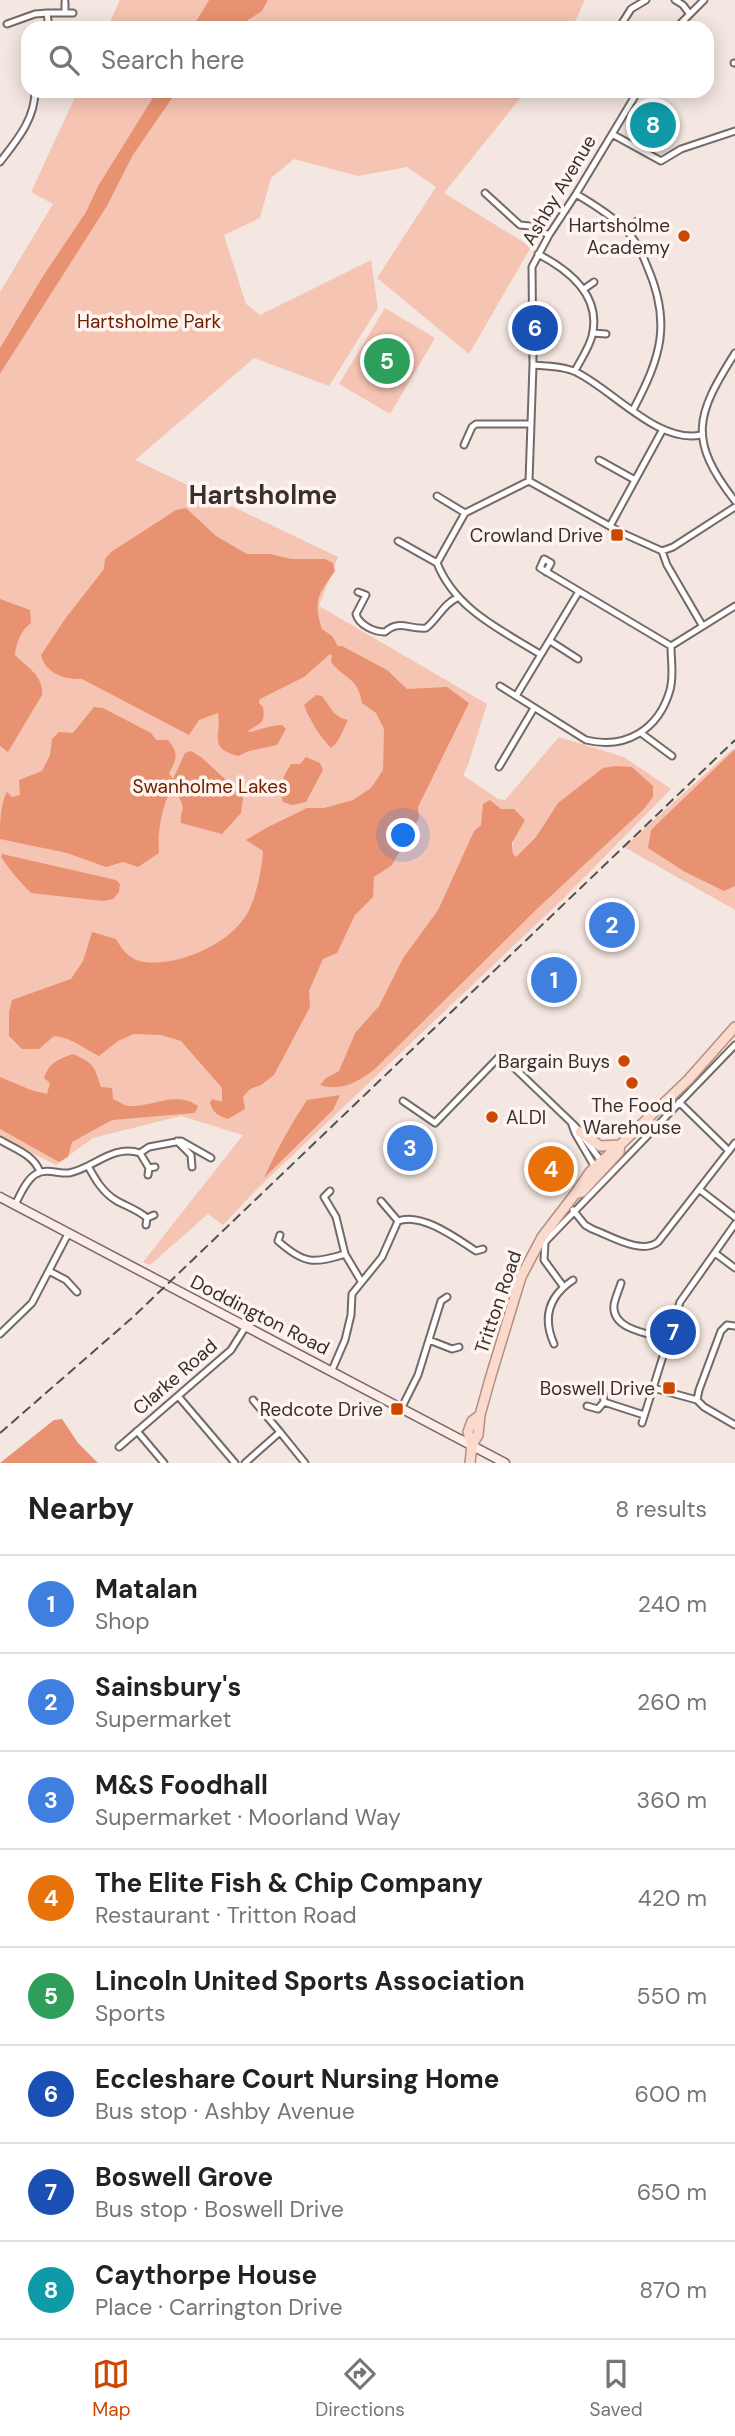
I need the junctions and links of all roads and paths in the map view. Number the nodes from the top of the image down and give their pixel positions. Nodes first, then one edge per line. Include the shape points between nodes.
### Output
1 (646, 0) edge
2 (675, 0) edge
3 (705, 0) edge
4 (65, 2) edge
5 (47, 13) junction
6 (65, 13) junction
7 (73, 13) dead end
8 (689, 13) junction
9 (16, 21) junction
10 (48, 21) edge
11 (623, 21) edge
12 (682, 21) edge
13 (7, 24) dead end
14 (19, 30) dead end
15 (35, 98) edge
16 (634, 98) edge
17 (735, 131) edge
18 (612, 134) junction
19 (661, 161) junction
20 (0, 162) edge
21 (663, 170) dead end
22 (485, 193) dead end
23 (576, 194) junction
24 (637, 221) dead end
25 (626, 230) junction
26 (549, 235) junction
27 (538, 254) junction
28 (594, 282) dead end
29 (584, 289) junction
30 (593, 332) junction
31 (606, 334) dead end
32 (734, 355) edge
33 (533, 365) junction
34 (575, 371) junction
35 (633, 410) junction
36 (531, 424) junction
37 (663, 429) junction
38 (701, 435) junction
39 (464, 445) dead end
40 (599, 460) dead end
41 (635, 480) junction
42 (529, 481) junction
43 (437, 496) dead end
44 (735, 501) edge
45 (735, 507) edge
46 (465, 513) junction
47 (610, 526) junction
48 (398, 541) dead end
49 (662, 551) junction
50 (437, 563) junction
51 (546, 572) dead end
52 (358, 592) dead end
53 (578, 593) junction
54 (457, 598) junction
55 (735, 606) edge
56 (702, 625) junction
57 (550, 641) junction
58 (671, 646) junction
59 (540, 654) junction
60 (578, 659) dead end
61 (500, 686) dead end
62 (516, 696) junction
63 (534, 708) junction
64 (641, 733) junction
65 (672, 756) dead end
66 (499, 767) dead end
67 (735, 1027) edge
68 (735, 1045) edge
69 (403, 1101) dead end
70 (679, 1102) junction
71 (571, 1122) junction
72 (580, 1132) junction
73 (0, 1140) edge
74 (177, 1141) junction
75 (735, 1143) edge
76 (620, 1145) junction
77 (729, 1151) junction
78 (140, 1153) junction
79 (211, 1158) dead end
80 (88, 1166) junction
81 (192, 1167) dead end
82 (601, 1167) junction
83 (40, 1172) junction
84 (148, 1175) dead end
85 (700, 1190) junction
86 (330, 1191) dead end
87 (0, 1197) edge
88 (381, 1201) dead end
89 (15, 1205) junction
90 (573, 1210) junction
91 (735, 1217) edge
92 (149, 1219) dead end
93 (398, 1221) junction
94 (735, 1224) edge
95 (68, 1234) junction
96 (270, 1245) dead end
97 (715, 1253) junction
98 (345, 1254) junction
99 (476, 1259) dead end
100 (735, 1268) edge
101 (49, 1271) junction
102 (573, 1280) dead end
103 (361, 1281) junction
104 (621, 1283) dead end
105 (563, 1286) junction
106 (438, 1291) dead end
107 (77, 1292) dead end
108 (735, 1325) edge
109 (246, 1326) junction
110 (0, 1334) edge
111 (668, 1339) junction
112 (429, 1340) junction
113 (554, 1344) dead end
114 (459, 1347) dead end
115 (332, 1370) junction
116 (597, 1386) dead end
117 (653, 1388) junction
118 (178, 1396) junction
119 (253, 1400) dead end
120 (697, 1400) junction
121 (604, 1402) junction
122 (587, 1406) dead end
123 (402, 1407) junction
124 (644, 1415) junction
125 (642, 1423) dead end
126 (735, 1424) edge
127 (137, 1431) junction
128 (280, 1432) junction
129 (472, 1445) junction
130 (119, 1447) dead end
131 (164, 1463) edge
132 (235, 1463) edge
133 (245, 1463) edge
134 (305, 1463) edge
135 (470, 1463) edge
136 (505, 1463) edge

1 - 11 street via 631,9
2 - 8 street
3 - 8 street
4 - 6 street
5 - 6 street
5 - 9 street
5 - 10 street
6 - 7 street
8 - 12 street
9 - 13 street
9 - 14 street
15 - 20 street via 29,121
16 - 18 street, Ashby Avenue
17 - 19 street via 681,149
18 - 19 street
18 - 23 street, Ashby Avenue
19 - 21 street
22 - 26 street via 520,225
23 - 25 street
23 - 26 street, Ashby Avenue
24 - 25 street
25 - 35 street via 652,277 662,329 653,368
26 - 27 street, Ashby Avenue
27 - 29 street via 562,267
27 - 33 street, Ashby Avenue via 532,267
28 - 29 street
29 - 30 street via 592,310
30 - 31 street
30 - 34 street
32 - 38 street via 703,412
33 - 34 street
33 - 36 street, Ashby Avenue
34 - 35 street
35 - 37 street
36 - 39 street via 476,424
36 - 42 street, Ashby Avenue
37 - 38 street
37 - 41 street
38 - 44 street via 710,462
40 - 41 street
41 - 47 street
42 - 46 street
42 - 47 street
43 - 46 street
45 - 49 street
46 - 50 street
47 - 49 street
48 - 50 street
49 - 56 street
50 - 54 street
51 - 53 street
52 - 54 street via 366,595 357,619 377,632 401,624 426,628
53 - 57 street
53 - 58 street
54 - 59 street
55 - 56 street
56 - 58 street
57 - 59 street
57 - 60 street
58 - 64 street via 670,691 652,724
59 - 62 street
61 - 62 street
62 - 63 street
63 - 64 street via 586,740 603,744
63 - 66 street
64 - 65 street
67 - 76 main road
68 - 70 street
69 - 71 street via 435,1123 501,1055
70 - 77 street
70 - 90 street
71 - 72 street
71 - 82 street
72 - 76 main road via 604,1147
72 - 82 street
73 - 83 street via 30,1156
74 - 78 street
74 - 79 street
74 - 81 street via 191,1154
75 - 77 street
76 - 82 main road, Tritton Road
77 - 85 street
78 - 80 street via 117,1151
78 - 84 street via 152,1167
80 - 83 street via 66,1173
80 - 92 street via 105,1191
82 - 129 main road, Tritton Road via 582,1182 526,1266
83 - 89 street
85 - 90 street via 650,1247 592,1229
85 - 91 street
86 - 98 street via 321,1196 336,1217
87 - 89 main road, Doddington Road
88 - 93 street
89 - 95 main road, Doddington Road
90 - 105 street via 544,1245 544,1260
93 - 99 street via 415,1219 446,1232 480,1250
93 - 103 street via 382,1257
94 - 97 street
95 - 101 street
95 - 109 main road, Doddington Road
96 - 98 street via 279,1238 308,1261
97 - 100 street
97 - 111 street via 680,1301
98 - 103 street
101 - 107 street
101 - 110 street via 32,1303
102 - 105 street
103 - 115 street via 352,1294 345,1340
104 - 111 street via 614,1306 618,1320
105 - 113 street via 553,1300 547,1323
106 - 112 street via 444,1299
108 - 120 street via 721,1331
109 - 115 main road, Doddington Road
109 - 118 street, Clarke Road via 230,1350
111 - 117 street
112 - 114 street via 454,1352
112 - 123 street
115 - 123 main road, Doddington Road
116 - 121 street
117 - 120 street
117 - 124 street
118 - 127 street, Clarke Road
118 - 132 street
119 - 128 street
120 - 126 street
121 - 122 street via 598,1409
121 - 124 street
123 - 129 main road, Doddington Road
124 - 125 street
127 - 130 street, Clarke Road
127 - 131 street
128 - 133 street
128 - 134 street
129 - 135 main road, Tritton Road
129 - 136 main road, Doddington Road

